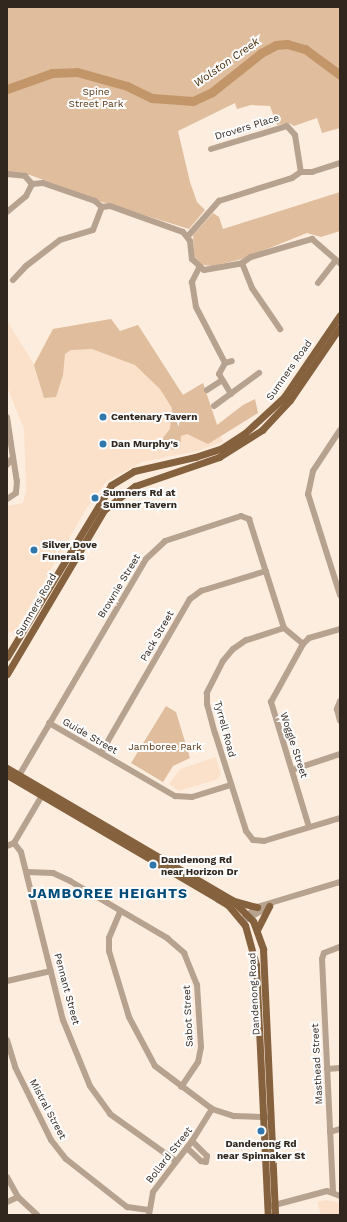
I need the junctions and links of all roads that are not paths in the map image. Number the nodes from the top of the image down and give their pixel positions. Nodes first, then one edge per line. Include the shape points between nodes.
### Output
1 (211, 149) dead end
2 (340, 163) edge
3 (301, 172) junction
4 (7, 174) edge
5 (32, 184) junction
6 (102, 207) junction
7 (7, 212) edge
8 (188, 236) junction
9 (337, 262) edge
10 (242, 263) junction
11 (199, 268) junction
12 (13, 280) dead end
13 (318, 283) dead end
14 (340, 315) edge
15 (340, 327) edge
16 (280, 329) dead end
17 (232, 361) dead end
18 (224, 363) junction
19 (259, 373) dead end
20 (221, 381) junction
21 (207, 390) dead end
22 (231, 394) junction
23 (214, 406) dead end
24 (7, 417) edge
25 (339, 434) edge
26 (12, 457) junction
27 (7, 465) edge
28 (7, 499) edge
29 (75, 541) junction
30 (82, 545) junction
31 (266, 571) junction
32 (340, 595) edge
33 (284, 628) junction
34 (340, 629) edge
35 (303, 644) junction
36 (10, 646) edge
37 (20, 651) junction
38 (7, 657) edge
39 (7, 674) edge
40 (340, 701) edge
41 (340, 721) edge
42 (49, 723) junction
43 (100, 753) junction
44 (340, 754) edge
45 (7, 768) edge
46 (292, 770) junction
47 (7, 775) edge
48 (17, 778) junction
49 (231, 785) junction
50 (43, 793) junction
51 (340, 818) edge
52 (310, 828) junction
53 (14, 843) junction
54 (7, 846) edge
55 (27, 872) junction
56 (340, 882) edge
57 (288, 898) junction
58 (232, 900) junction
59 (269, 906) junction
60 (257, 907) junction
61 (120, 912) junction
62 (249, 916) junction
63 (242, 920) junction
64 (257, 930) junction
65 (340, 946) edge
66 (51, 971) junction
67 (7, 981) edge
68 (7, 1040) edge
69 (8, 1050) edge
70 (340, 1068) edge
71 (327, 1069) junction
72 (181, 1087) junction
73 (212, 1109) junction
74 (267, 1117) junction
75 (340, 1129) edge
76 (330, 1132) junction
77 (192, 1142) junction
78 (187, 1148) junction
79 (176, 1161) junction
80 (7, 1177) edge
81 (332, 1192) junction
82 (340, 1196) edge
83 (18, 1197) junction
84 (7, 1202) edge
85 (274, 1204) junction
86 (288, 1204) junction
87 (149, 1213) edge
88 (271, 1213) edge
89 (37, 1215) edge

1 - 3 street, Drovers Place via 286,126 295,135
2 - 3 street via 312,172
3 - 8 street via 292,178 219,201
4 - 5 street via 25,176
5 - 6 street via 43,183 95,201
5 - 7 street via 26,196
6 - 8 street via 110,206
6 - 12 street via 93,230 60,240 26,266
8 - 11 street via 192,259
9 - 10 street via 312,239
9 - 13 street
10 - 11 street via 209,270
10 - 16 street via 252,288
11 - 18 street via 192,282 196,307
14 - 29 main road, Sumners Road via 284,398 257,425 222,448 126,474 103,495
15 - 30 main road, Sumners Road via 290,400 262,430 219,457 151,479 124,493 104,510
17 - 18 street
18 - 20 street via 219,374
19 - 22 street
20 - 21 street
20 - 22 street
22 - 23 street
24 - 26 street
25 - 32 street via 312,471 308,494
26 - 27 street
26 - 28 street via 16,493
29 - 30 main road
29 - 36 main road, Sumners Road
30 - 37 main road, Sumners Road
31 - 33 street, Brownie Street
31 - 42 street, Brownie Street via 251,522 241,516 174,537 160,545 146,558
31 - 43 street, Pack Street via 201,591 190,599
33 - 35 street
33 - 49 street, Tyrrell Road via 246,640 233,649 207,693 207,704
34 - 35 street via 309,638
35 - 46 street, Woggle Street via 271,702
36 - 37 main road
36 - 38 main road, Sumners Road
37 - 39 main road, Sumners Road
40 - 41 street via 337,709
42 - 43 street, Guide Street
42 - 48 street, Brownie Street
43 - 49 street, Guide Street via 182,798
44 - 46 street
45 - 48 main road, Dandenong Road
46 - 52 street, Woggle Street
47 - 48 main road, Dandenong Road
48 - 50 main road, Dandenong Road
49 - 52 street, Tyrrell Road via 246,832 259,842
50 - 53 street
50 - 58 main road, Dandenong Road
50 - 63 main road, Dandenong Road via 218,899
51 - 52 street
53 - 54 street
53 - 55 street, Pennant Street via 21,852
55 - 61 street, Sabot Street via 53,873
55 - 66 street, Pennant Street
56 - 57 street
57 - 59 street
57 - 60 street
58 - 60 main road
58 - 62 main road, Dandenong Road
59 - 62 street
59 - 64 main road
60 - 62 street
61 - 72 street via 109,938 120,991 145,1051 155,1066
61 - 72 street, Sabot Street via 167,938 184,953 193,969 197,985 201,1047 198,1062
62 - 63 street
62 - 64 main road, Dandenong Road
63 - 74 main road, Dandenong Road via 252,940 256,965
64 - 74 main road, Dandenong Road via 263,949
65 - 71 street, Masthead Street via 324,954 322,959
66 - 67 street
66 - 79 street, Pennant Street via 63,1020 90,1086 110,1114
68 - 69 street, Mistral Street
69 - 87 street, Mistral Street via 51,1140 66,1159 127,1207
70 - 71 street
71 - 76 street, Masthead Street
72 - 73 street
73 - 74 street via 234,1116
73 - 77 street, Bollard Street
74 - 85 main road, Dandenong Road
74 - 88 main road, Dandenong Road
75 - 76 street
76 - 81 street, Masthead Street
77 - 78 street, Bollard Street
77 - 78 street via 206,1156 206,1162 201,1161
78 - 79 street, Bollard Street
79 - 87 street, Bollard Street via 153,1192
80 - 83 street
81 - 82 street
81 - 86 street
83 - 84 street
83 - 89 street
85 - 86 street
85 - 88 main road, Dandenong Road
86 - 88 street

